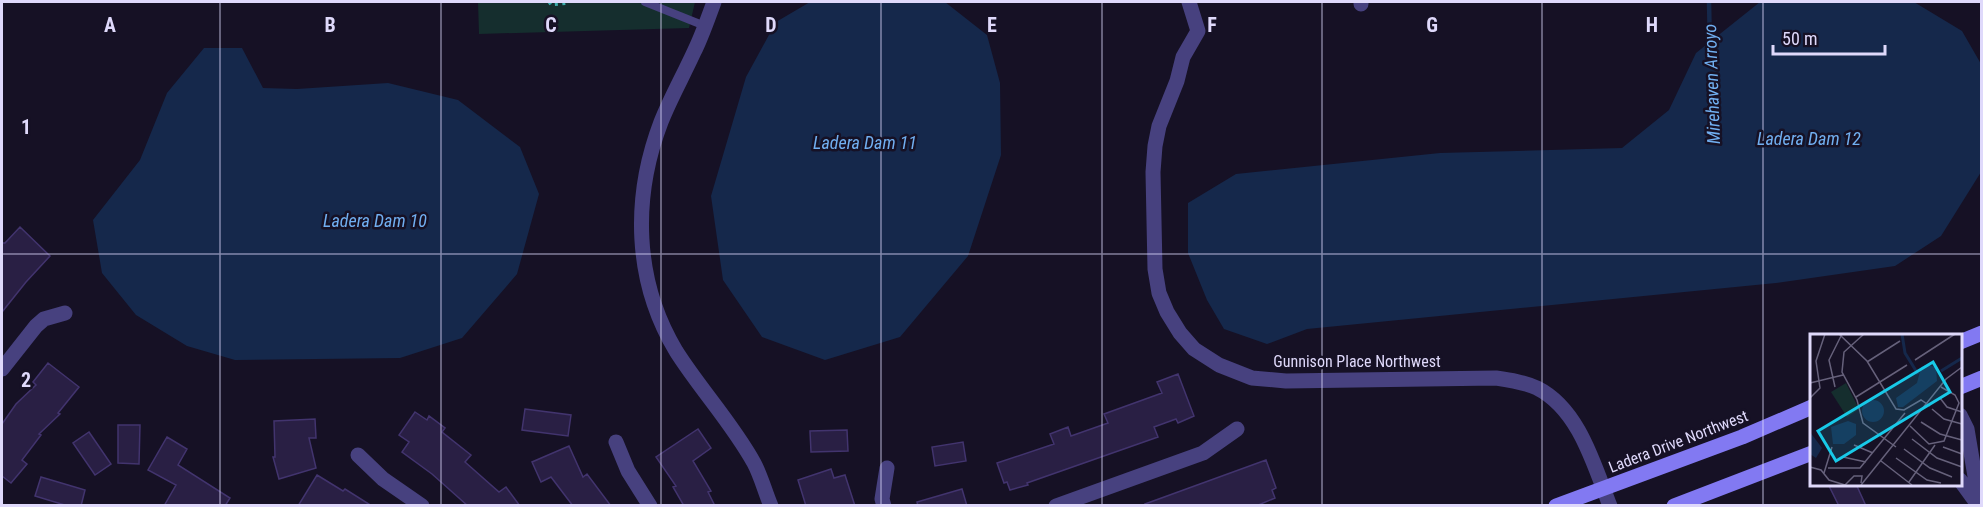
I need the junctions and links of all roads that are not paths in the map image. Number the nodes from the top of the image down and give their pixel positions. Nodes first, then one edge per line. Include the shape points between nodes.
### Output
1 (645, 2) edge
2 (714, 2) edge
3 (1189, 2) edge
4 (705, 26) junction
5 (65, 313) dead end
6 (1982, 333) edge
7 (1962, 341) edge
8 (2, 369) edge
9 (1982, 378) edge
10 (1962, 386) edge
11 (1810, 408) edge
12 (1962, 419) edge
13 (1237, 429) dead end
14 (616, 442) dead end
15 (1810, 454) edge
16 (358, 455) dead end
17 (887, 468) dead end
18 (1962, 483) edge
19 (1604, 489) junction
20 (422, 506) edge
21 (650, 506) edge
22 (771, 506) edge
23 (884, 506) edge
24 (1056, 506) edge
25 (1556, 506) edge
26 (1610, 506) edge
27 (1674, 506) edge
28 (1979, 506) edge

1 - 4 lane
2 - 4 street
3 - 19 street, Gunnison Place Northwest via 1198,31 1183,57 1159,126 1153,172 1155,270 1159,293 1180,333 1194,349 1219,365 1252,378 1496,378 1538,388 1572,417
4 - 22 street via 651,151 640,239 644,268 662,324 675,349 738,436 755,465
5 - 8 street via 44,319 36,326
6 - 7 main road
9 - 10 main road
11 - 19 main road, Ladera Drive Northwest
12 - 28 street
13 - 24 street via 1203,453
14 - 21 street via 628,471
15 - 27 main road
16 - 20 street via 383,479
17 - 23 street
18 - 28 street
19 - 25 main road, Ladera Drive Northwest
19 - 26 street, Gunnison Place Northwest

